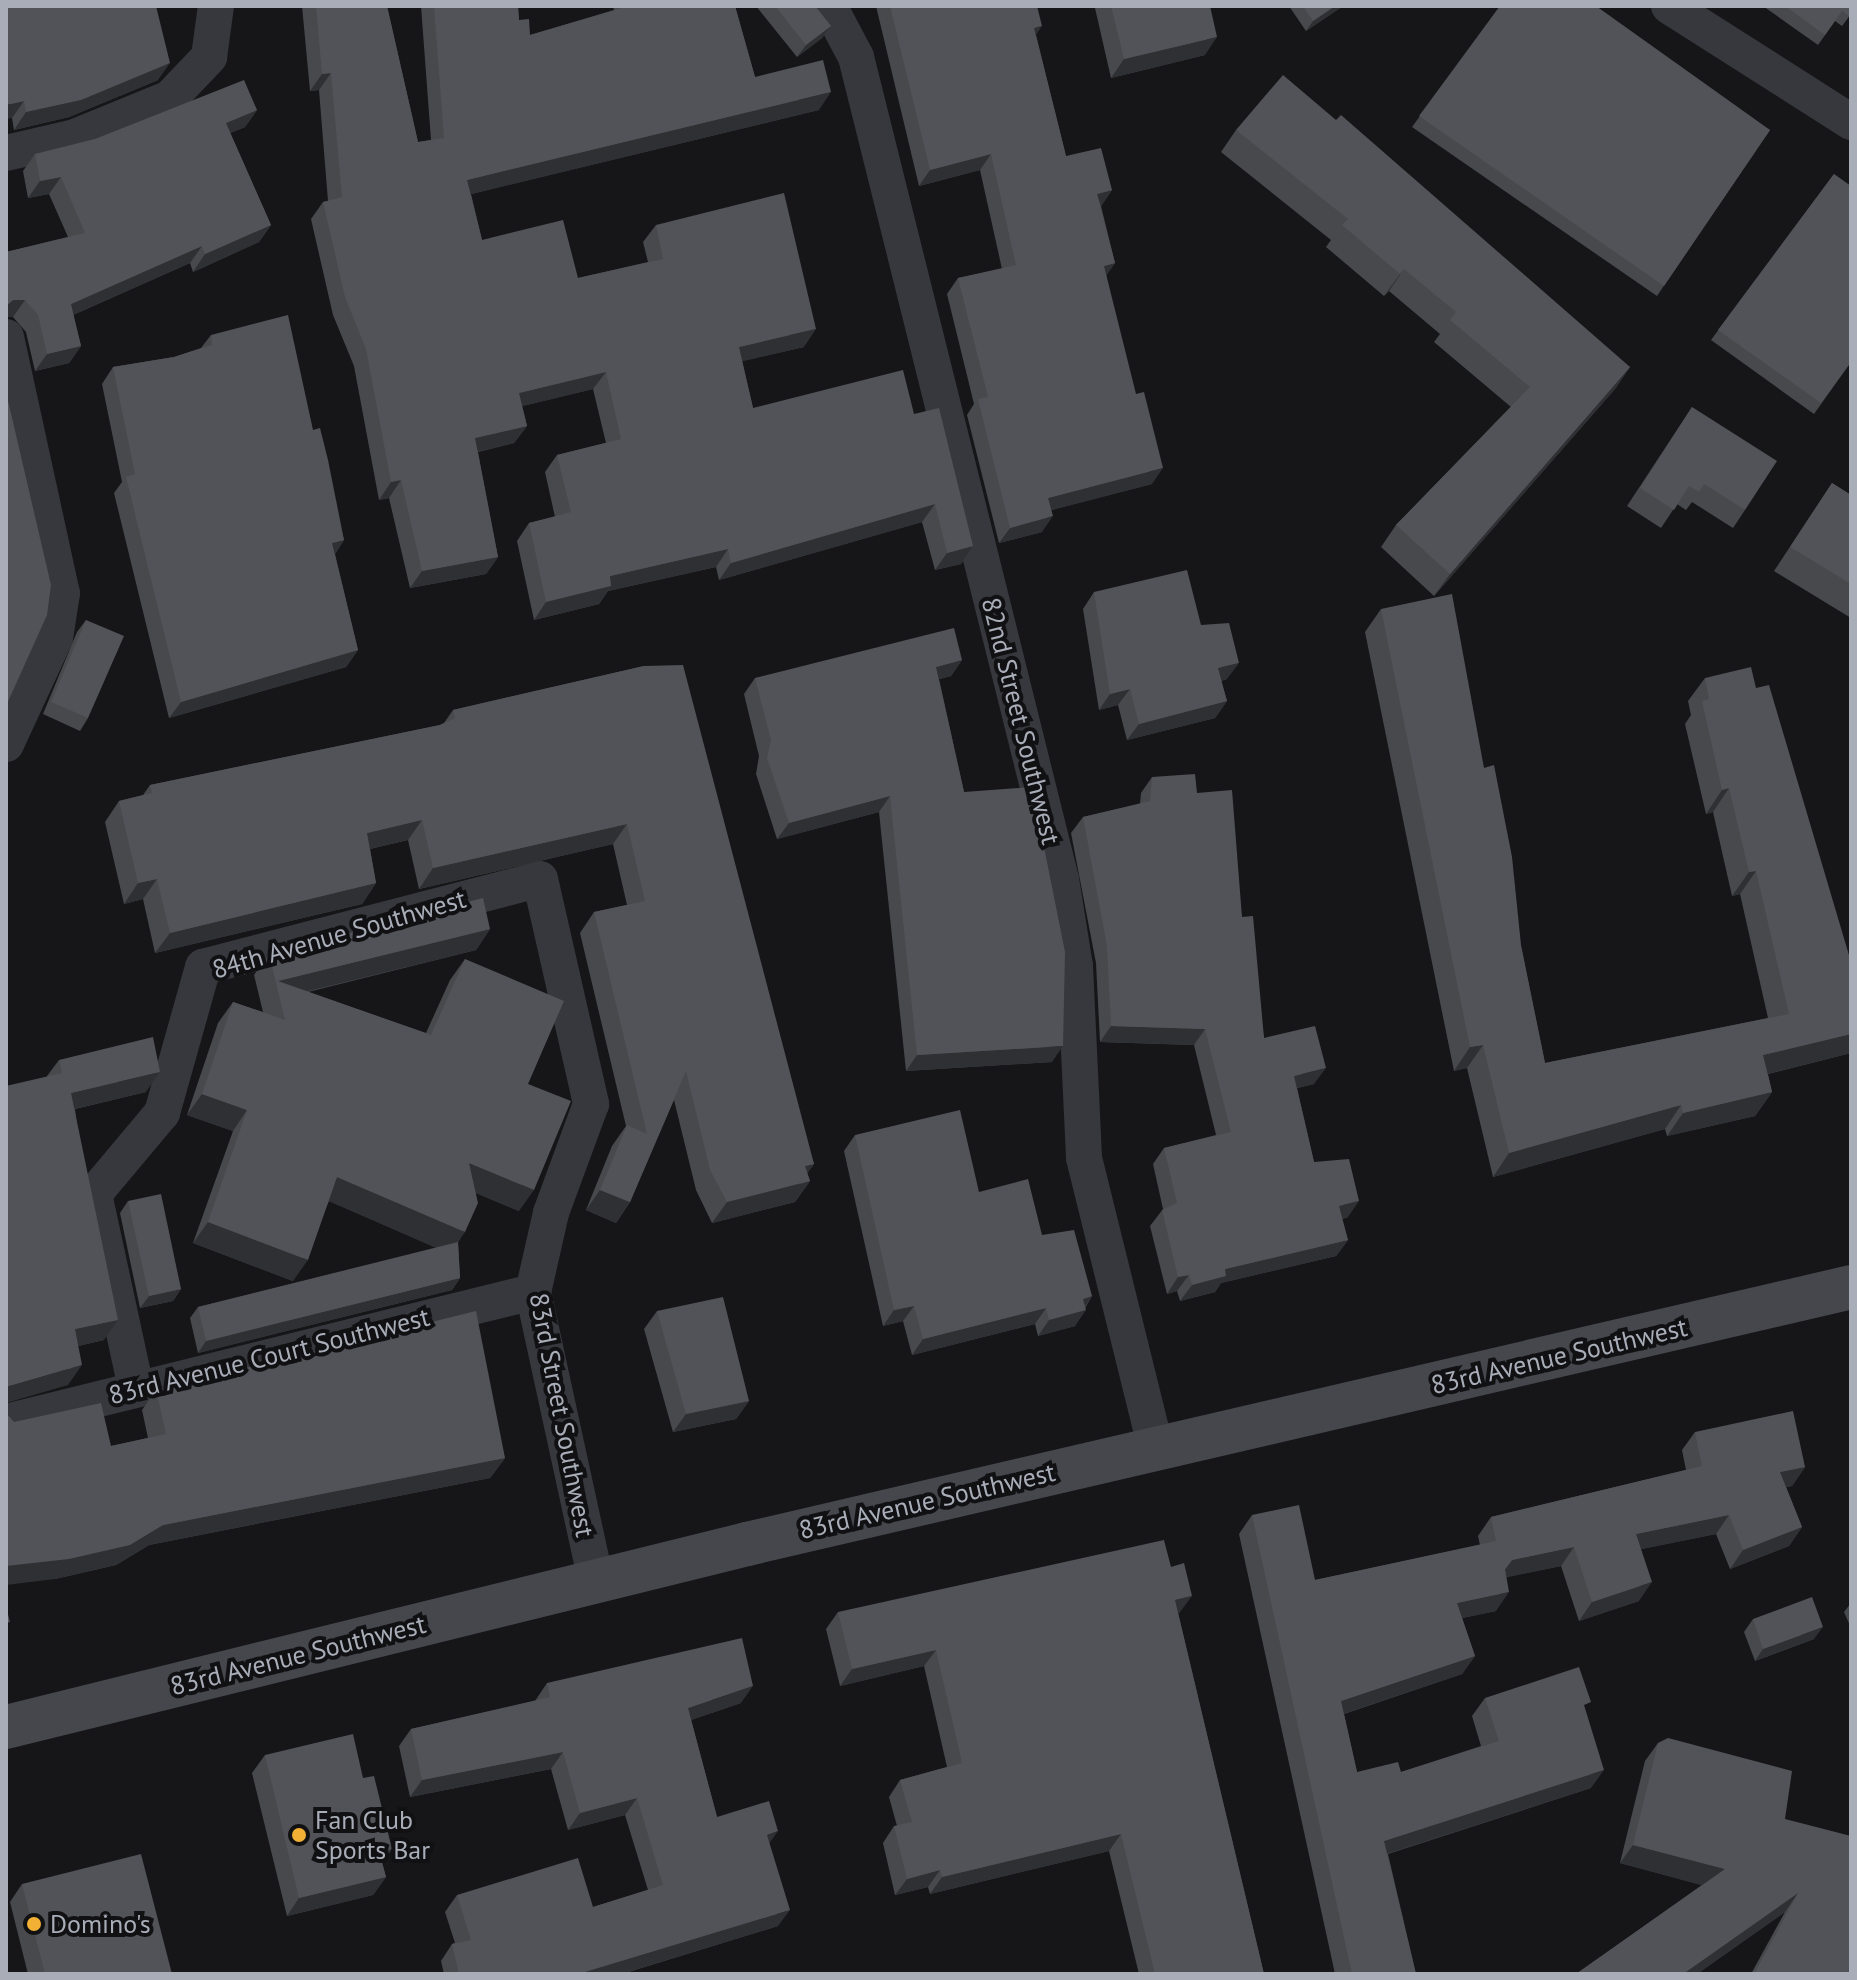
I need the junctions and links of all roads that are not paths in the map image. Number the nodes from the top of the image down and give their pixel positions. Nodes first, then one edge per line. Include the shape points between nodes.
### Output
1 (216, 6) edge
2 (829, 6) edge
3 (1669, 6) edge
4 (1851, 122) edge
5 (6, 153) edge
6 (6, 337) edge
7 (6, 744) edge
8 (540, 879) joint
9 (1851, 1287) edge
10 (533, 1292) junction
11 (136, 1388) junction
12 (6, 1422) edge
13 (1156, 1448) junction
14 (596, 1580) junction
15 (6, 1727) edge

1 - 5 street via 209,57 170,98 75,137
2 - 13 street, 82nd Street Southwest via 856,57 1061,879 1075,966 1084,1158
3 - 4 street
6 - 7 street via 62,593 55,638
8 - 10 street, 83rd Street Southwest via 591,1104 551,1213
8 - 11 street, 84th Avenue Southwest via 203,967 162,1113 94,1194
9 - 13 street, 83rd Avenue Southwest
10 - 11 street, 83rd Avenue Court Southwest
10 - 14 street, 83rd Street Southwest
11 - 12 street, 83rd Avenue Court Southwest
13 - 14 street, 83rd Avenue Southwest
14 - 15 street, 83rd Avenue Southwest

